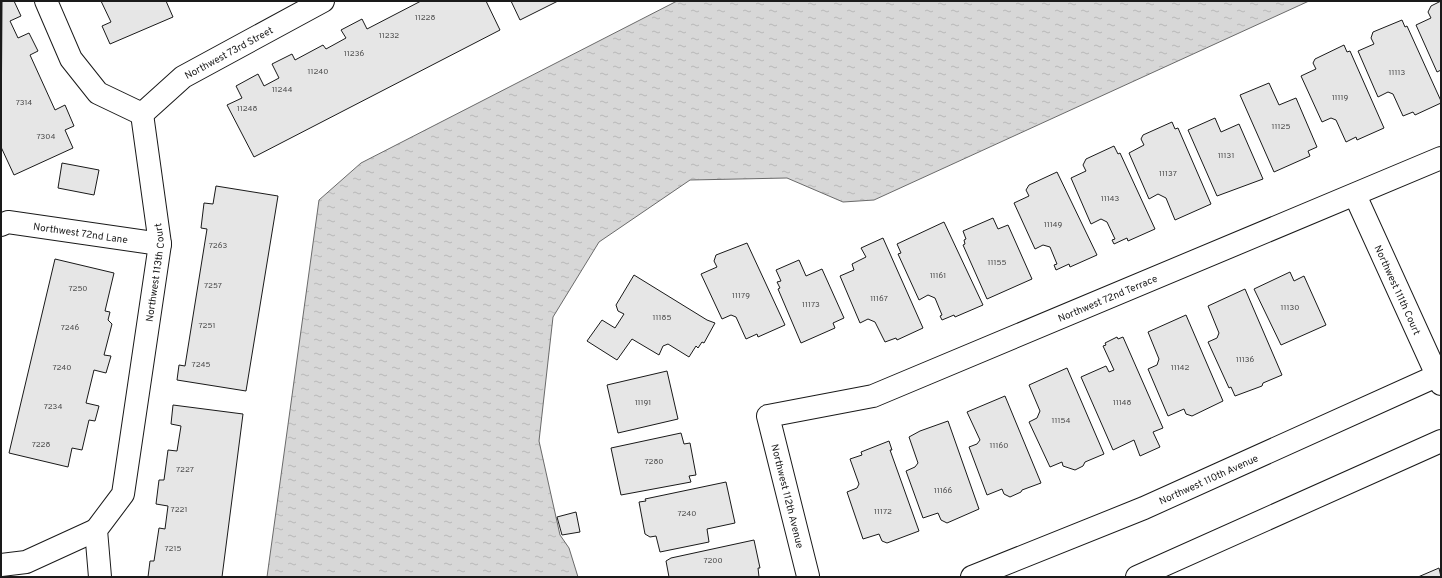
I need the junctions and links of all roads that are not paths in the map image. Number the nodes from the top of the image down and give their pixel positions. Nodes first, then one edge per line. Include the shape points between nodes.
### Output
1 (46, 1) edge
2 (323, 1) edge
3 (142, 114) junction
4 (1441, 158) edge
5 (1355, 195) junction
6 (1, 225) edge
7 (160, 244) junction
8 (1440, 378) edge
9 (768, 416) joint
10 (1441, 441) edge
11 (96, 530) junction
12 (1, 565) edge
13 (27, 570) edge
14 (808, 576) dead end
15 (100, 577) edge
16 (972, 577) edge
17 (1137, 577) edge

1 - 3 street via 71,59 98,94
2 - 3 street, Northwest 73rd Street via 183,77
3 - 7 street, Northwest 113th Court
4 - 5 street, Northwest 72nd Terrace
5 - 8 street, Northwest 111th Court
5 - 9 street, Northwest 72nd Terrace via 873,396
6 - 7 street, Northwest 72nd Lane via 8,222
7 - 11 street, Northwest 113th Court via 123,494
8 - 16 street, Northwest 110th Avenue via 1144,508
9 - 14 street, Northwest 112th Avenue
10 - 17 street
11 - 13 street
11 - 15 street
12 - 13 street

